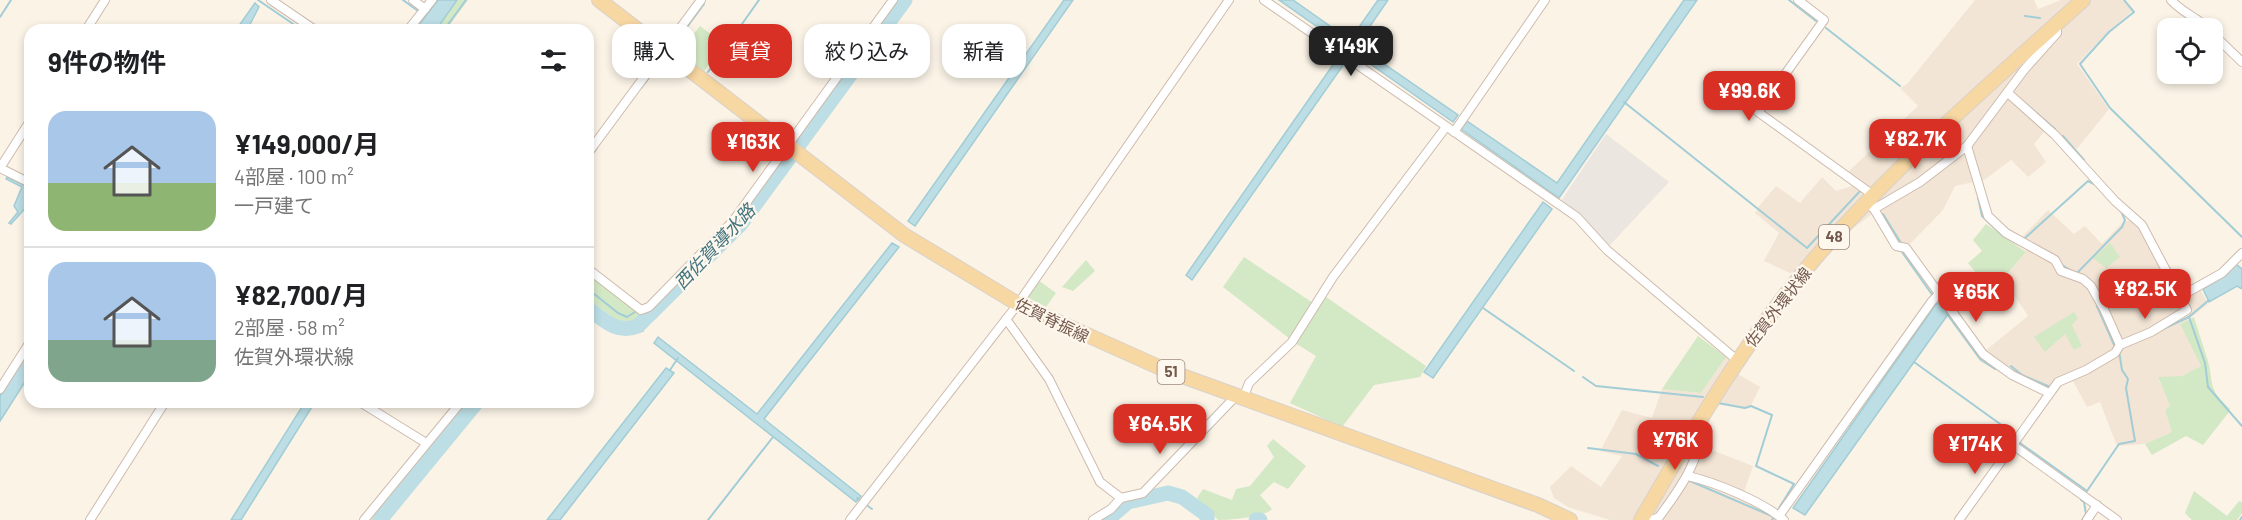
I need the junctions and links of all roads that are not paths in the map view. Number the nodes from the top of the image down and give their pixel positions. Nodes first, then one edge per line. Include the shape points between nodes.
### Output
1 (105, 0) edge
2 (271, 0) edge
3 (413, 0) edge
4 (432, 0) edge
5 (599, 0) edge
6 (701, 0) edge
7 (893, 0) edge
8 (1229, 0) edge
9 (1264, 0) edge
10 (1545, 0) edge
11 (1798, 0) edge
12 (2083, 0) edge
13 (2171, 0) edge
14 (425, 9) junction
15 (2197, 18) edge
16 (2057, 23) junction
17 (90, 24) edge
18 (306, 24) edge
19 (413, 24) edge
20 (630, 24) edge
21 (683, 24) edge
22 (2223, 44) edge
23 (2242, 62) edge
24 (696, 75) edge
25 (643, 78) edge
26 (2008, 93) junction
27 (1455, 126) junction
28 (24, 130) edge
29 (594, 145) edge
30 (788, 146) junction
31 (1967, 146) junction
32 (0, 168) edge
33 (24, 180) edge
34 (1871, 202) junction
35 (2240, 258) edge
36 (594, 273) edge
37 (1940, 294) junction
38 (2181, 296) junction
39 (1018, 304) junction
40 (1006, 319) junction
41 (2117, 349) junction
42 (24, 351) edge
43 (1737, 360) junction
44 (0, 389) edge
45 (2049, 393) junction
46 (1239, 397) junction
47 (161, 408) edge
48 (370, 408) edge
49 (456, 408) edge
50 (1698, 422) junction
51 (426, 443) junction
52 (2013, 445) junction
53 (1688, 476) junction
54 (1121, 498) junction
55 (2097, 505) junction
56 (1781, 518) edge
57 (90, 520) edge
58 (364, 520) edge
59 (850, 520) edge
60 (1093, 520) edge
61 (1570, 520) edge
62 (1641, 520) edge
63 (1652, 520) edge
64 (1959, 520) edge
65 (2087, 520) edge
66 (2117, 520) edge

1 - 17 street
2 - 18 street
3 - 14 street
4 - 14 street
5 - 20 main road, 佐賀脊振線 / 51
6 - 21 street
7 - 30 street
8 - 39 street
9 - 27 street
10 - 27 street
11 - 34 street via 1824,20 1758,112
12 - 16 main road, 佐賀外環状線 / 48
13 - 15 street via 2185,14
14 - 19 street
16 - 26 street via 2057,33
16 - 34 main road, 佐賀外環状線 / 48
22 - 23 street
24 - 30 main road, 佐賀脊振線 / 51
25 - 29 street
26 - 31 street
26 - 38 street via 2055,135 2142,225
27 - 43 street via 1577,217 1607,250
27 - 46 street via 1333,277 1292,342
28 - 32 street
30 - 36 street via 733,221 645,310
30 - 39 main road, 佐賀脊振線 / 51 via 912,240
31 - 34 street via 1920,183
31 - 41 street via 1988,216 2006,233 2056,263 2061,271 2091,286 2104,309
32 - 33 street
34 - 37 street via 1896,246 1906,248
34 - 43 main road, 佐賀外環状線 / 48 via 1816,257
35 - 38 street
37 - 45 street via 1983,354 2012,375
37 - 56 street
38 - 41 street via 2187,310
39 - 40 street
39 - 46 main road, 佐賀脊振線 / 51 via 1116,350
40 - 54 street via 1049,379 1100,482
40 - 59 street
41 - 45 street via 2086,370 2058,382
42 - 44 street
43 - 50 main road, 佐賀外環状線 / 48
45 - 52 street
46 - 54 street via 1143,493
46 - 61 main road, 佐賀脊振線 / 51
47 - 57 street
48 - 51 street
49 - 51 street
50 - 53 street via 1701,432
50 - 62 main road, 佐賀外環状線 / 48
51 - 58 street
52 - 55 street
52 - 64 street
53 - 56 street via 1708,481
53 - 63 street via 1659,517
54 - 60 street
55 - 65 street
55 - 66 street

